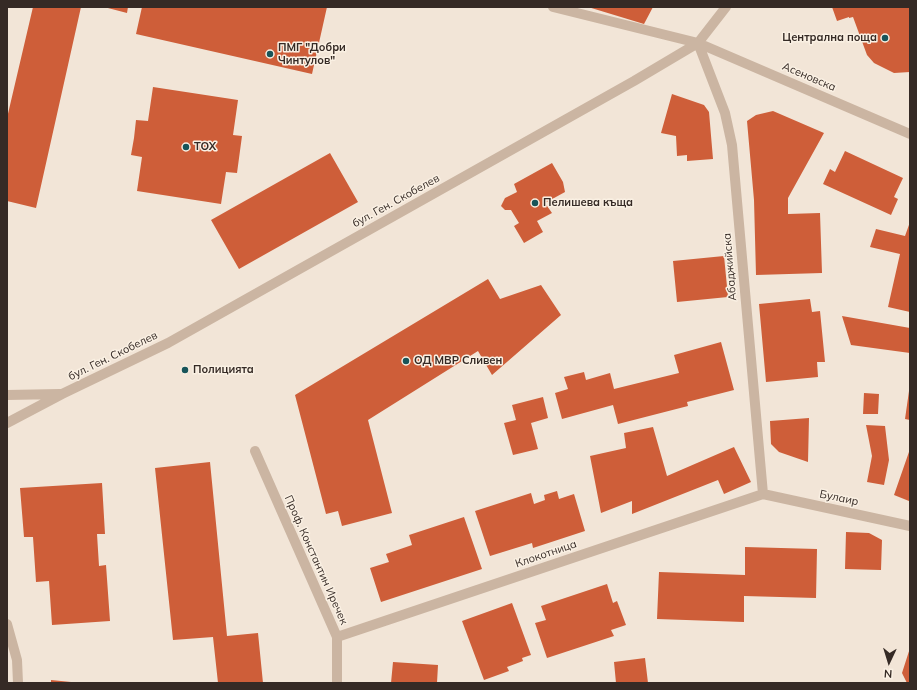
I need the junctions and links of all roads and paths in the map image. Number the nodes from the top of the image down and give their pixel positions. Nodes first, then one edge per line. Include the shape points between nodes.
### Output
1 (552, 7) edge
2 (726, 7) edge
3 (698, 43) junction
4 (910, 134) edge
5 (62, 394) junction
6 (7, 395) edge
7 (7, 424) edge
8 (255, 451) dead end
9 (763, 494) junction
10 (910, 526) edge
11 (7, 624) edge
12 (337, 637) junction
13 (18, 683) edge
14 (337, 683) edge

1 - 3 street, Асеновска
2 - 3 street, бул. Ген. Скобелев
3 - 4 street, Асеновска
3 - 5 street, бул. Ген. Скобелев via 168,343
3 - 9 street, Абаджийска via 723,107 732,145
5 - 6 street
5 - 7 street, бул. Ген. Скобелев
8 - 12 street, Проф. Константин Иречек
9 - 10 street, Булаир
9 - 12 street, Клокотница
11 - 13 street via 17,660
12 - 14 street, Проф. Константин Иречек

